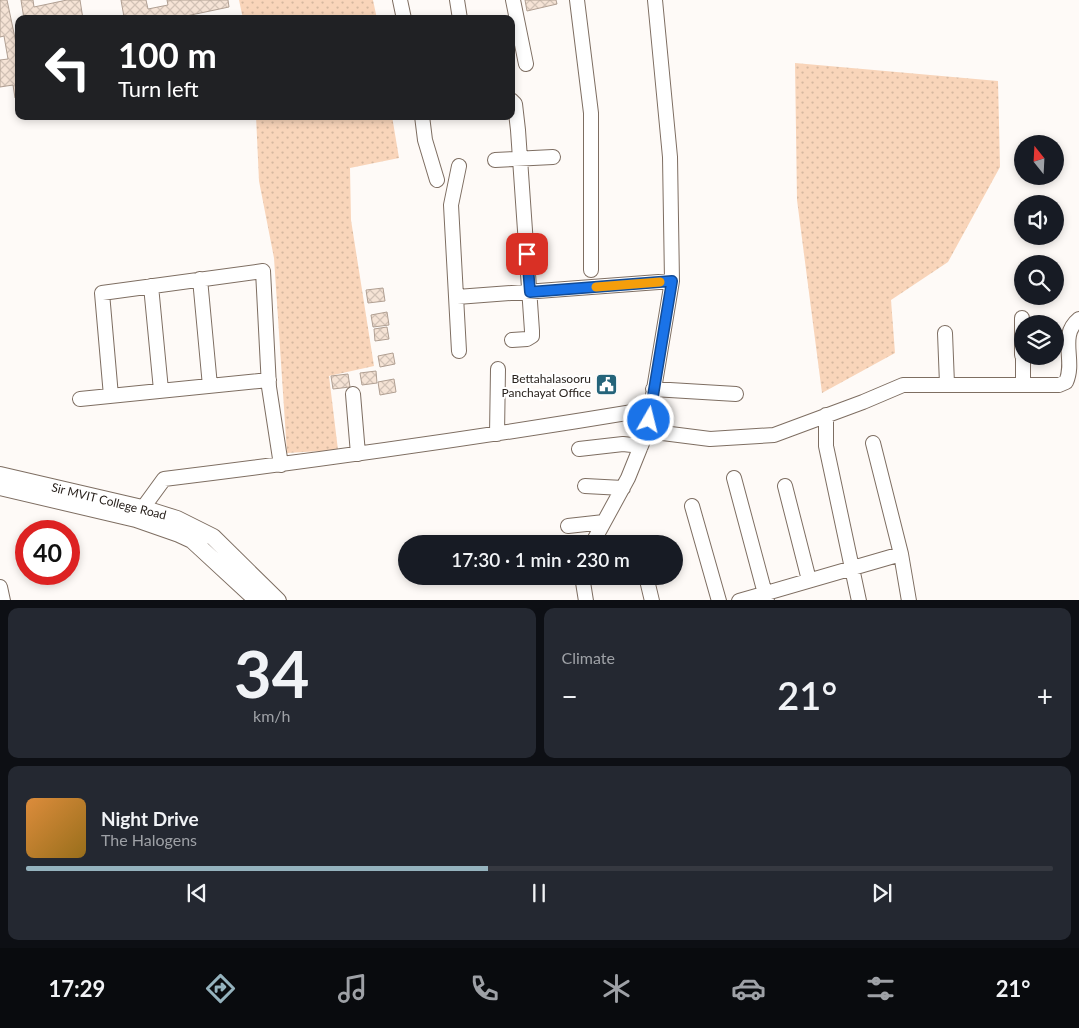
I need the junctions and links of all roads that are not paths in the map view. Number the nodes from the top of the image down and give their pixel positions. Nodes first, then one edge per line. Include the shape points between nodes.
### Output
1 (400, 0) edge
2 (457, 0) edge
3 (513, 0) edge
4 (577, 0) edge
5 (655, 0) edge
6 (403, 15) edge
7 (459, 15) edge
8 (526, 64) dead end
9 (515, 104) edge
10 (422, 120) edge
11 (553, 157) dead end
12 (520, 159) junction
13 (495, 160) dead end
14 (459, 166) dead end
15 (437, 180) dead end
16 (591, 270) dead end
17 (200, 279) junction
18 (672, 281) junction
19 (151, 286) junction
20 (530, 292) junction
21 (457, 297) junction
22 (1079, 319) edge
23 (946, 333) dead end
24 (512, 340) dead end
25 (459, 351) dead end
26 (1022, 365) edge
27 (498, 369) dead end
28 (269, 380) junction
29 (947, 384) junction
30 (1023, 384) junction
31 (210, 386) junction
32 (653, 389) junction
33 (161, 390) junction
34 (353, 394) dead end
35 (736, 394) dead end
36 (111, 396) junction
37 (80, 399) dead end
38 (651, 409) junction
39 (826, 415) junction
40 (647, 431) junction
41 (497, 434) junction
42 (873, 443) dead end
43 (641, 446) junction
44 (579, 449) dead end
45 (358, 454) junction
46 (281, 465) junction
47 (0, 474) edge
48 (734, 478) dead end
49 (585, 486) dead end
50 (785, 486) dead end
51 (0, 487) edge
52 (623, 488) junction
53 (692, 506) dead end
54 (139, 513) junction
55 (604, 522) junction
56 (568, 526) dead end
57 (597, 535) edge
58 (901, 554) junction
59 (852, 568) junction
60 (809, 580) junction
61 (584, 585) edge
62 (648, 585) edge
63 (0, 587) edge
64 (766, 597) edge
65 (3, 600) edge
66 (258, 600) edge
67 (278, 600) edge
68 (586, 600) edge
69 (652, 600) edge
70 (719, 600) edge
71 (739, 600) edge
72 (859, 600) edge
73 (909, 600) edge

1 - 6 street
2 - 7 street
3 - 8 street
4 - 16 street via 591,113
5 - 18 street via 670,157
9 - 12 street
10 - 15 street
11 - 12 street
12 - 13 street
12 - 20 street
14 - 21 street via 451,205
17 - 19 street
17 - 28 street via 263,271
17 - 31 street
18 - 20 street
18 - 32 street
19 - 33 street
19 - 36 street via 102,293
20 - 21 street
20 - 24 street via 532,336
21 - 25 street
22 - 30 street via 1069,332 1070,373 1066,382 1059,385
23 - 29 street
26 - 30 street
27 - 41 street
28 - 31 street
28 - 46 street
29 - 30 street
29 - 39 street via 903,385
31 - 33 street
32 - 35 street
32 - 38 street
33 - 36 street
34 - 45 street
36 - 37 street
38 - 40 street
38 - 41 street
39 - 40 street via 774,435 710,439
39 - 59 street via 826,446
40 - 43 street
41 - 45 street
42 - 58 street
43 - 44 street via 622,444
43 - 52 street
45 - 46 street
46 - 54 street via 164,479
47 - 54 main road, Sir MVIT College Road
48 - 64 street
49 - 52 street
50 - 60 street
51 - 54 main road, Sir MVIT College Road
52 - 55 street
53 - 70 street
54 - 66 main road, Sir MVIT College Road via 192,540
54 - 67 main road, Sir MVIT College Road via 177,519 213,537
55 - 56 street
55 - 57 street
58 - 59 street
58 - 73 street
59 - 60 street
59 - 72 street
60 - 64 street
61 - 68 street
62 - 69 street
63 - 65 street
64 - 71 street

